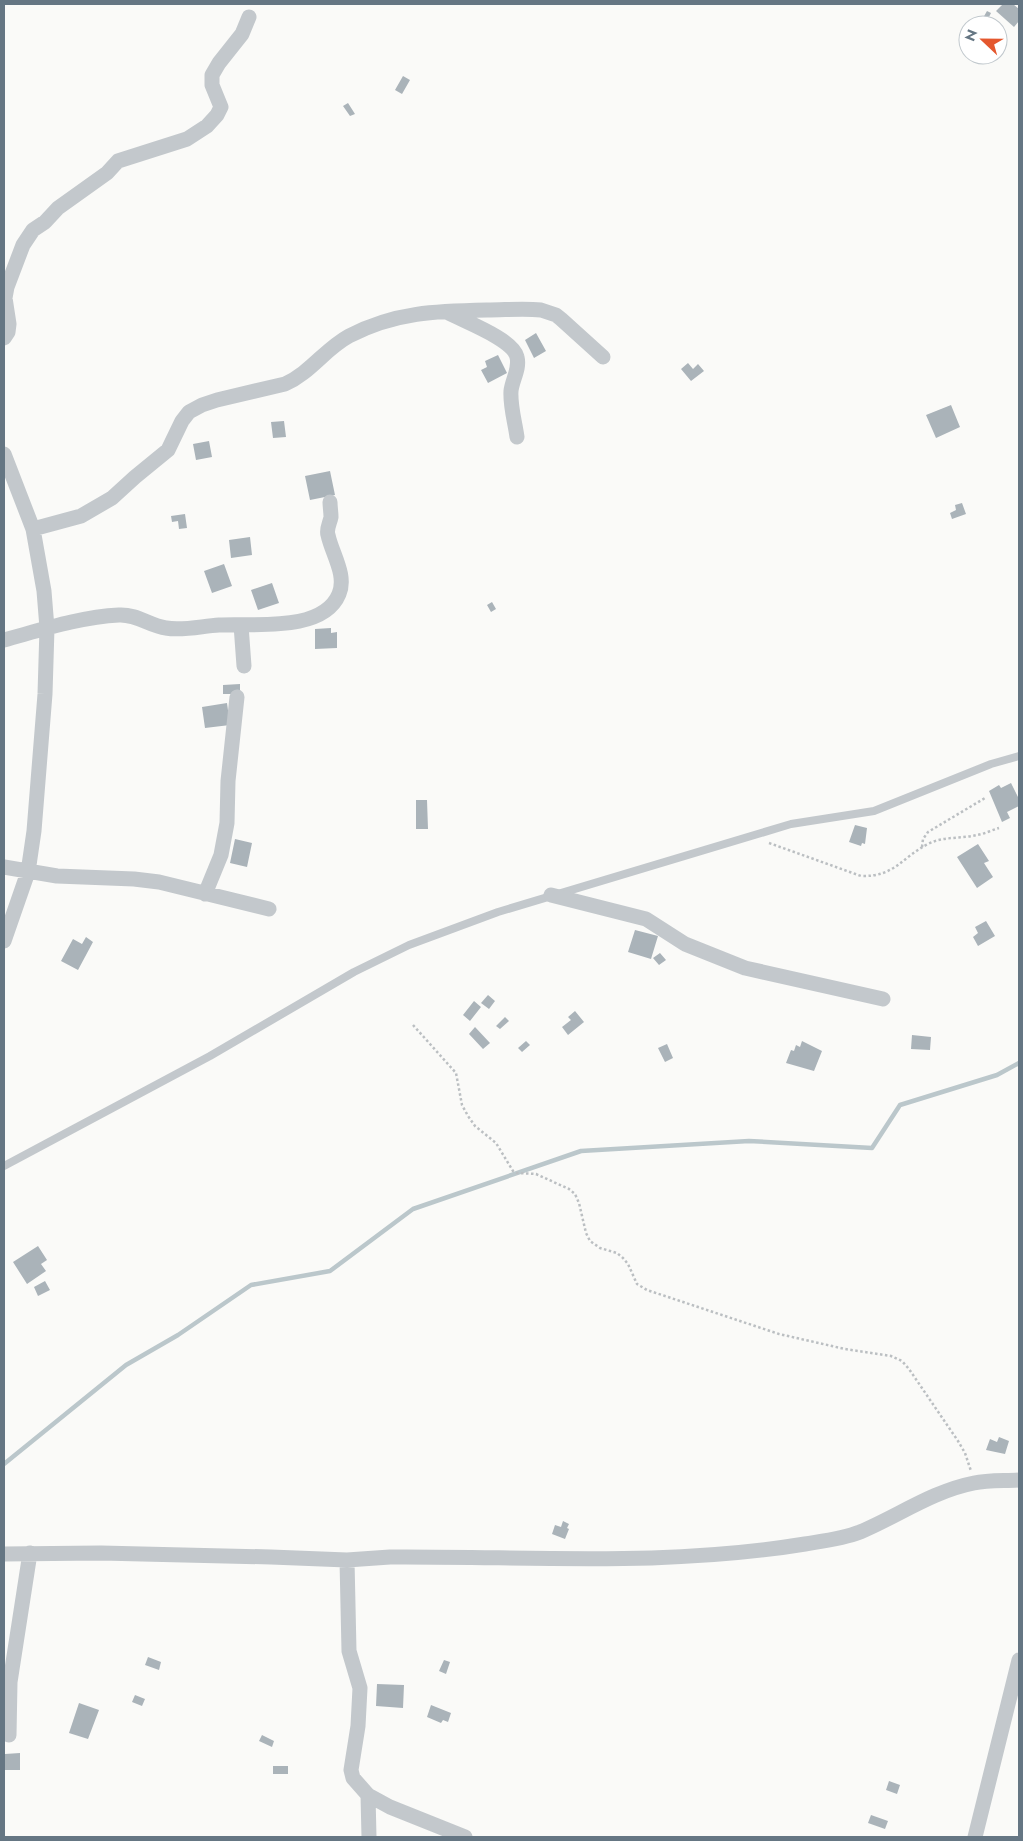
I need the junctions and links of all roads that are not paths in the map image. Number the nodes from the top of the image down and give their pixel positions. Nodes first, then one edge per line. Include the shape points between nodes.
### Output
1 (249, 17) dead end
2 (443, 311) junction
3 (4, 338) edge
4 (603, 357) dead end
5 (517, 437) dead end
6 (4, 454) edge
7 (330, 502) dead end
8 (33, 529) junction
9 (241, 625) junction
10 (47, 628) junction
11 (4, 640) edge
12 (244, 666) dead end
13 (237, 697) dead end
14 (1019, 756) edge
15 (4, 867) edge
16 (28, 872) junction
17 (205, 894) junction
18 (551, 895) junction
19 (269, 909) dead end
20 (4, 941) edge
21 (883, 999) dead end
22 (4, 1166) edge
23 (1019, 1480) edge
24 (30, 1553) junction
25 (4, 1554) edge
26 (347, 1560) junction
27 (1019, 1660) edge
28 (9, 1735) dead end
29 (368, 1795) junction
30 (369, 1837) edge
31 (464, 1837) edge
32 (975, 1837) edge

1 - 3 street via 242,34 212,75 212,85 221,107 207,126 187,139 118,162 58,208 28,237 7,287 5,298 9,324
2 - 4 street via 549,312
2 - 5 street via 503,341 515,351 517,364 511,400
2 - 8 street via 379,323 337,344 294,380 202,405 189,412 182,421 168,450 112,498 81,516
6 - 8 street
7 - 9 street via 328,535 341,584 335,600 321,613 295,622
8 - 10 street
9 - 10 street via 171,629 122,615
9 - 12 street
10 - 11 street
10 - 16 street via 39,781
13 - 17 street via 227,822 220,855
14 - 18 lane via 874,811 791,824
15 - 16 street
16 - 17 street via 151,881
16 - 20 street
17 - 19 street
18 - 21 street via 646,919 685,944 746,968
18 - 22 lane via 409,945 354,972 210,1056
23 - 26 street via 975,1482 932,1497 858,1532 771,1549 648,1559 390,1557
24 - 25 street
24 - 26 street
24 - 28 street via 10,1682
26 - 29 street via 349,1651 360,1688 351,1770 353,1778
27 - 32 street
29 - 30 street
29 - 31 street

